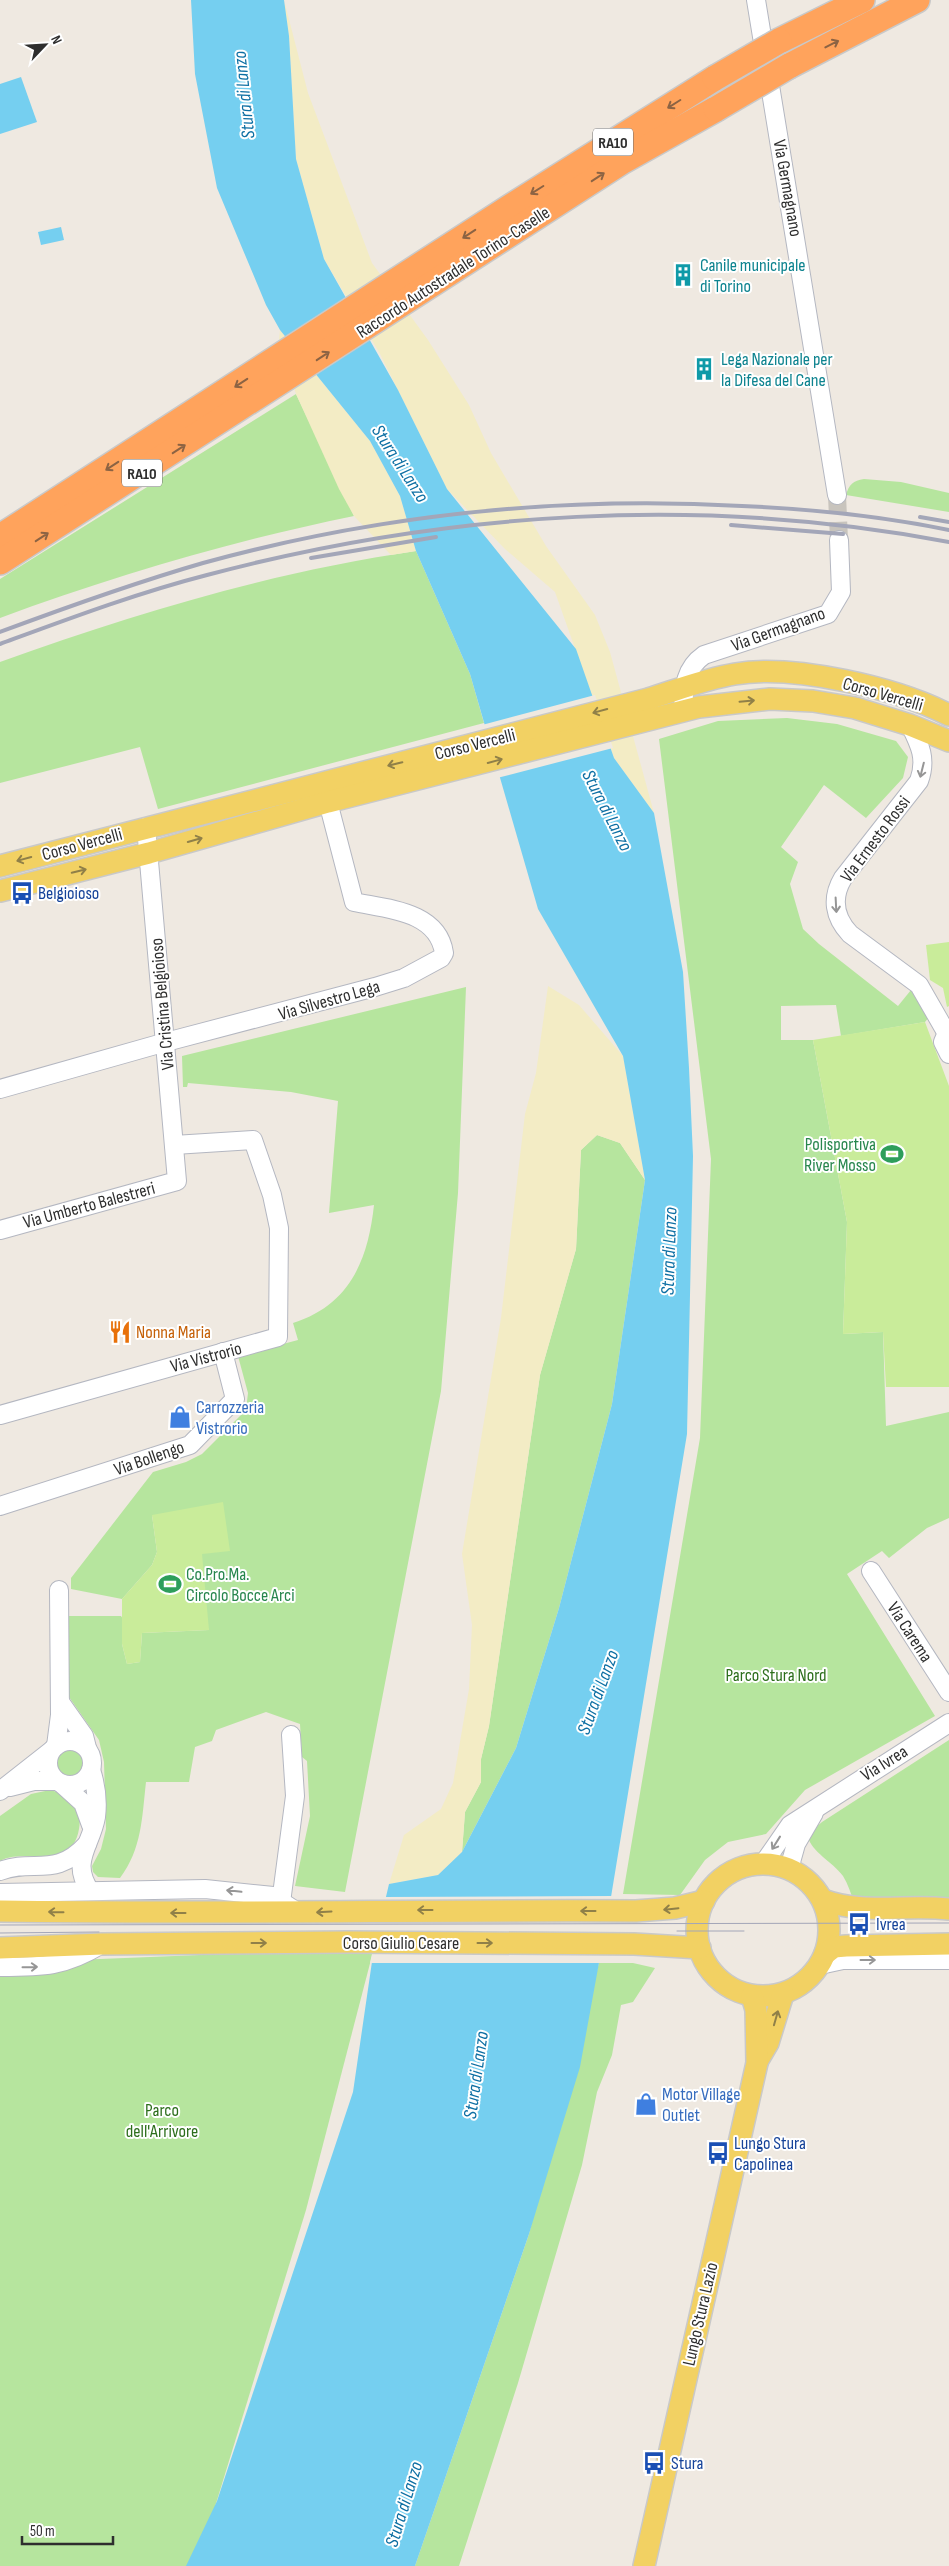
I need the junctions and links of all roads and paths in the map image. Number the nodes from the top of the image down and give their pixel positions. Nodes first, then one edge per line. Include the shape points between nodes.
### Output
1 (756, 0) edge
2 (862, 0) edge
3 (917, 0) edge
4 (837, 494) tunnel mouth
5 (0, 537) edge
6 (839, 540) tunnel mouth
7 (0, 562) edge
8 (692, 685) junction
9 (691, 709) junction
10 (949, 715) edge
11 (910, 725) junction
12 (949, 741) edge
13 (328, 802) junction
14 (146, 827) junction
15 (148, 853) junction
16 (0, 866) edge
17 (0, 892) edge
18 (947, 1030) edge
19 (166, 1042) junction
20 (949, 1054) edge
21 (0, 1089) edge
22 (174, 1146) junction
23 (177, 1181) joint
24 (0, 1230) edge
25 (223, 1352) junction
26 (0, 1415) edge
27 (0, 1506) edge
28 (871, 1571) dead end
29 (59, 1590) dead end
30 (949, 1692) edge
31 (60, 1702) junction
32 (949, 1723) edge
33 (291, 1735) dead end
34 (54, 1748) junction
35 (87, 1748) junction
36 (91, 1770) junction
37 (60, 1782) junction
38 (1, 1790) edge
39 (820, 1805) junction
40 (89, 1837) junction
41 (763, 1864) junction
42 (789, 1869) junction
43 (0, 1871) edge
44 (90, 1890) junction
45 (0, 1893) edge
46 (822, 1900) junction
47 (704, 1901) junction
48 (286, 1909) junction
49 (949, 1909) edge
50 (0, 1911) edge
51 (102, 1944) junction
52 (949, 1944) edge
53 (0, 1948) edge
54 (700, 1948) junction
55 (823, 1960) junction
56 (949, 1960) edge
57 (0, 1967) edge
58 (783, 1994) junction
59 (752, 1996) junction
60 (756, 2063) junction
61 (644, 2566) edge

1 - 4 street, Via Germagnano
2 -> 5 highway, Raccordo Autostradale Torino-Caselle / RA10, bridge via 779,41 716,78 510,207
7 -> 3 highway, Raccordo Autostradale Torino-Caselle / RA10, bridge via 622,161 789,66
6 - 8 street, Via Germagnano via 840,592 828,614 704,655 691,666
8 - 9 street, Via Germagnano
8 - 10 main road, Corso Vercelli via 737,674 808,675 904,697
8 -> 14 main road, Corso Vercelli
9 -> 11 main road, Corso Vercelli via 770,699 813,701 855,708
13 -> 9 main road, Corso Vercelli
11 - 12 main road, Corso Vercelli
11 -> 18 street, Via Ernesto Rossi via 924,756 919,781 843,878 837,892 836,909 850,934 919,985
15 -> 13 main road, Corso Vercelli
13 - 19 street, Via Silvestro Lega via 354,902 416,916 436,934 443,944 444,954 404,978
14 - 15 street, Via Cristina Belgioioso
14 -> 16 main road, Corso Vercelli
17 -> 15 main road, Corso Vercelli
15 - 19 street, Via Cristina Belgioioso
18 - 20 street via 943,1042
19 - 21 street, Via Silvestro Lega
19 - 22 street, Via Cristina Belgioioso
22 - 23 street, Via Cristina Belgioioso
22 - 25 street, Via Vistrorio via 253,1140 272,1195 278,1228 278,1338
23 - 24 street, Via Umberto Balestreri
25 - 26 street, Via Vistrorio
25 - 27 street, Via Bollengo via 235,1399 190,1445
28 - 30 street, Via Carema
29 - 31 street
31 - 34 street
31 - 35 street via 84,1736
32 - 39 street, Via Ivrea
33 - 48 street via 295,1796
34 - 35 street via 72,1740
34 - 37 street via 48,1767
34 - 38 street
35 - 36 street via 92,1759
36 - 37 street via 80,1783
36 - 40 street via 96,1817
37 - 38 street via 29,1782
37 - 40 street via 83,1803 88,1814
39 -> 41 street, Via Ivrea via 790,1825
39 - 42 street, Via Ivrea via 803,1829
40 - 43 street via 78,1854 58,1864
40 - 44 street via 81,1871
41 - 42 main road
41 - 47 main road via 745,1866 728,1874
42 - 46 main road via 814,1887
44 - 45 street, Corso Giulio Cesare
48 -> 44 street, Corso Giulio Cesare via 273,1896 205,1889
46 - 49 main road via 848,1908 929,1906
46 - 55 main road via 829,1924
47 -> 48 main road, Corso Giulio Cesare via 675,1908 636,1911
47 - 54 main road via 698,1923
48 -> 50 main road, Corso Giulio Cesare
51 - 53 main road, Corso Giulio Cesare
51 -> 54 main road, Corso Giulio Cesare via 348,1942 634,1944
57 -> 51 street, Corso Giulio Cesare via 59,1964
52 - 55 main road via 834,1947
54 - 59 main road via 719,1980
55 -> 56 street
55 - 58 main road via 810,1978
58 - 59 main road
60 -> 58 main road, Lungo Stura Lazio via 768,2043
59 - 60 main road, Lungo Stura Lazio via 756,2010
60 - 61 main road, Lungo Stura Lazio

